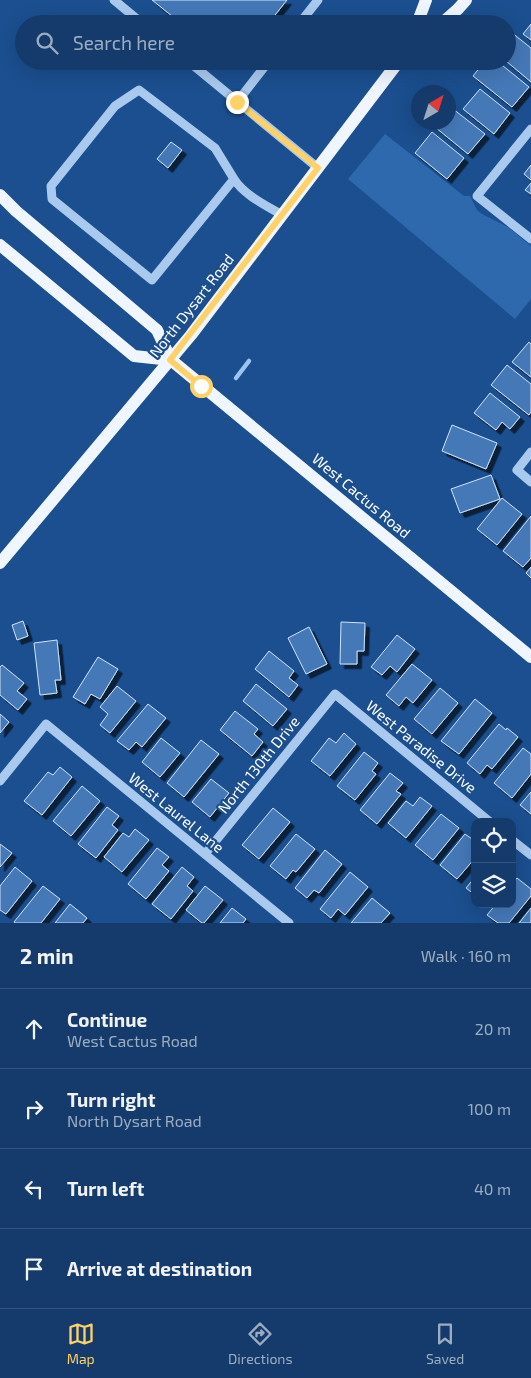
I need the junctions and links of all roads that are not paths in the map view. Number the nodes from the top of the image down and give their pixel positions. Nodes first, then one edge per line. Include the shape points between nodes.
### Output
1 (114, 0) edge
2 (318, 0) edge
3 (426, 0) edge
4 (466, 0) edge
5 (132, 15) edge
6 (306, 15) edge
7 (420, 15) edge
8 (451, 15) edge
9 (199, 70) edge
10 (262, 70) edge
11 (392, 70) edge
12 (237, 102) junction
13 (531, 129) edge
14 (318, 168) junction
15 (234, 179) junction
16 (0, 195) edge
17 (282, 215) junction
18 (531, 239) edge
19 (0, 245) edge
20 (170, 360) junction
21 (531, 452) edge
22 (531, 482) edge
23 (0, 562) edge
24 (531, 657) edge
25 (335, 694) joint
26 (0, 781) edge
27 (485, 818) edge
28 (516, 843) edge
29 (205, 854) junction
30 (531, 855) edge
31 (289, 923) edge

1 - 5 street
2 - 6 street
3 - 7 main road
4 - 8 main road
9 - 12 street
10 - 12 street
11 - 14 main road, North Dysart Road
12 - 14 street
13 - 18 street via 477,196
14 - 17 main road, North Dysart Road
15 - 15 street via 152,280 52,199 51,186 115,106 139,90 215,148
15 - 17 street via 259,202
16 - 20 main road, West Cactus Road via 157,330
17 - 20 main road, North Dysart Road
19 - 20 main road via 134,356
20 - 23 main road, North Dysart Road
20 - 24 main road, West Cactus Road
21 - 22 street via 517,470
25 - 27 street, West Paradise Drive
25 - 29 street, North 130th Drive
26 - 29 street, West Laurel Lane via 46,724
28 - 30 street
29 - 31 street, West Laurel Lane

